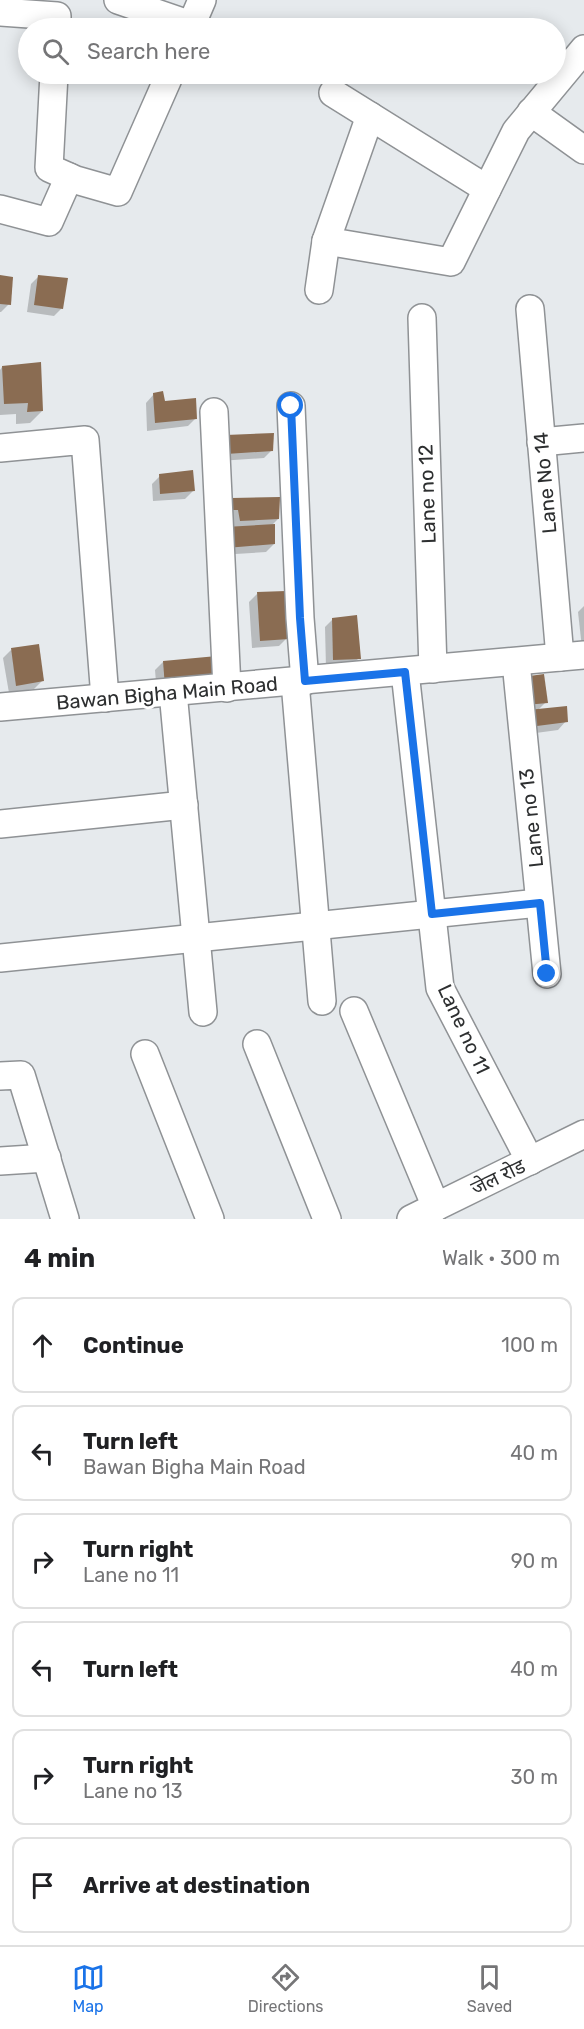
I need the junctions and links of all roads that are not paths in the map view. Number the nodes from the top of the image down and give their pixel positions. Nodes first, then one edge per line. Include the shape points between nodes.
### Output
1 (118, 0) edge
2 (202, 0) edge
3 (0, 12) edge
4 (57, 18) edge
5 (167, 18) edge
6 (195, 18) edge
7 (584, 49) edge
8 (566, 70) edge
9 (53, 84) edge
10 (166, 84) edge
11 (555, 84) edge
12 (333, 93) dead end
13 (531, 112) junction
14 (370, 116) junction
15 (584, 150) edge
16 (69, 177) junction
17 (487, 189) junction
18 (0, 209) edge
19 (326, 241) junction
20 (319, 290) dead end
21 (530, 309) dead end
22 (422, 318) dead end
23 (291, 406) dead end
24 (214, 412) dead end
25 (584, 438) edge
26 (541, 442) junction
27 (0, 448) edge
28 (572, 656) edge
29 (516, 662) junction
30 (433, 669) junction
31 (405, 672) junction
32 (300, 681) junction
33 (227, 688) junction
34 (173, 692) junction
35 (105, 698) junction
36 (0, 707) edge
37 (184, 805) junction
38 (0, 824) edge
39 (540, 903) junction
40 (432, 914) junction
41 (316, 926) junction
42 (196, 938) junction
43 (0, 957) edge
44 (547, 974) dead end
45 (322, 1001) dead end
46 (354, 1011) dead end
47 (203, 1012) dead end
48 (257, 1044) dead end
49 (145, 1054) dead end
50 (0, 1076) edge
51 (584, 1134) edge
52 (47, 1158) junction
53 (0, 1161) edge
54 (530, 1161) junction
55 (436, 1207) junction
56 (65, 1219) edge
57 (210, 1219) edge
58 (327, 1219) edge
59 (411, 1219) edge

1 - 5 street
2 - 6 street
3 - 4 street
7 - 8 street
9 - 16 street via 49,168
10 - 16 street via 118,192
11 - 13 street
12 - 14 street
13 - 15 street
13 - 17 street via 516,131
14 - 17 street
14 - 19 street
16 - 18 street via 49,222
17 - 19 street via 452,262
19 - 20 street
21 - 26 street, Lane No 14
22 - 30 street, Lane no 12
23 - 32 street
24 - 33 street
25 - 26 street
26 - 28 street, Lane No 14
27 - 35 street via 85,440
28 - 29 street, Bawan Bigha Main Road
29 - 30 street, Bawan Bigha Main Road
29 - 39 street, Lane no 13
30 - 31 street, Bawan Bigha Main Road
31 - 32 street, Bawan Bigha Main Road
31 - 40 street, Lane no 11
32 - 33 street, Bawan Bigha Main Road
32 - 41 street
33 - 34 street, Bawan Bigha Main Road
34 - 35 street, Bawan Bigha Main Road
34 - 37 street
35 - 36 street, Bawan Bigha Main Road
37 - 38 street
37 - 42 street
39 - 40 street
39 - 44 street, Lane no 13
40 - 41 street
40 - 54 street, Lane no 11 via 440,988
41 - 42 street
41 - 45 street
42 - 43 street
42 - 47 street
46 - 55 street
48 - 58 street
49 - 57 street
50 - 52 street via 21,1075
51 - 54 street, जेल रोड
52 - 53 street
52 - 56 street
54 - 55 street, जेल रोड
55 - 59 street, जेल रोड

